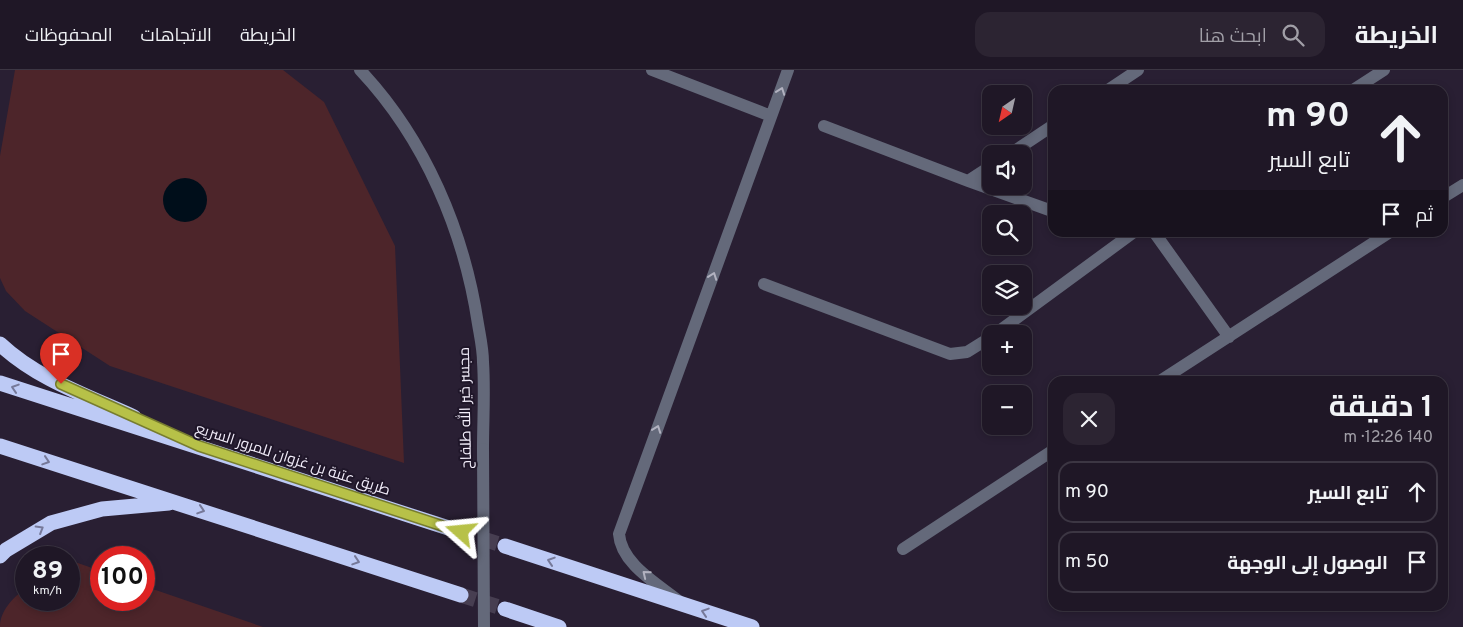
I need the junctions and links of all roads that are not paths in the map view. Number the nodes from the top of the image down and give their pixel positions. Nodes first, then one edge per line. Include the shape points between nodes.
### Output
1 (360, 70) edge
2 (652, 70) edge
3 (788, 70) edge
4 (1138, 70) edge
5 (1384, 70) edge
6 (1116, 85) edge
7 (1361, 85) edge
8 (771, 116) junction
9 (824, 126) dead end
10 (1048, 129) edge
11 (1024, 145) edge
12 (982, 172) edge
13 (968, 181) junction
14 (1463, 185) edge
15 (1448, 194) edge
16 (1048, 210) edge
17 (1128, 237) edge
18 (1158, 237) edge
19 (1382, 237) edge
20 (764, 284) dead end
21 (1007, 325) edge
22 (1228, 337) junction
23 (982, 343) edge
24 (0, 344) edge
25 (1168, 376) edge
26 (0, 383) edge
27 (0, 446) edge
28 (199, 446) junction
29 (1048, 454) edge
30 (177, 502) junction
31 (461, 532) tunnel mouth
32 (506, 546) tunnel mouth
33 (902, 549) dead end
34 (0, 556) edge
35 (461, 595) tunnel mouth
36 (684, 605) junction
37 (505, 609) tunnel mouth
38 (484, 627) edge
39 (559, 627) edge
40 (752, 627) edge

1 - 38 street, مجسر خير الله طلفاح, bridge via 376,87 418,148 450,213 472,284 483,361
2 - 8 street
8 -> 3 street
4 - 6 street
5 - 7 street
36 -> 8 street via 630,560 620,544 620,534
9 - 13 street
10 - 11 street
12 - 13 street
13 - 16 street
14 - 15 street
17 - 21 street
18 - 22 street
19 - 22 street
20 - 23 street via 942,352 967,352
22 - 25 street
24 - 28 highway via 44,376
28 -> 26 highway, طريق عتبة بن غزوان للمرور السريع
27 -> 30 highway
28 - 31 highway, طريق عتبة بن غزوان للمرور السريع
29 - 33 street
34 -> 30 highway via 51,523 102,509
30 -> 35 highway
36 -> 32 highway
40 -> 36 highway
37 - 39 highway

